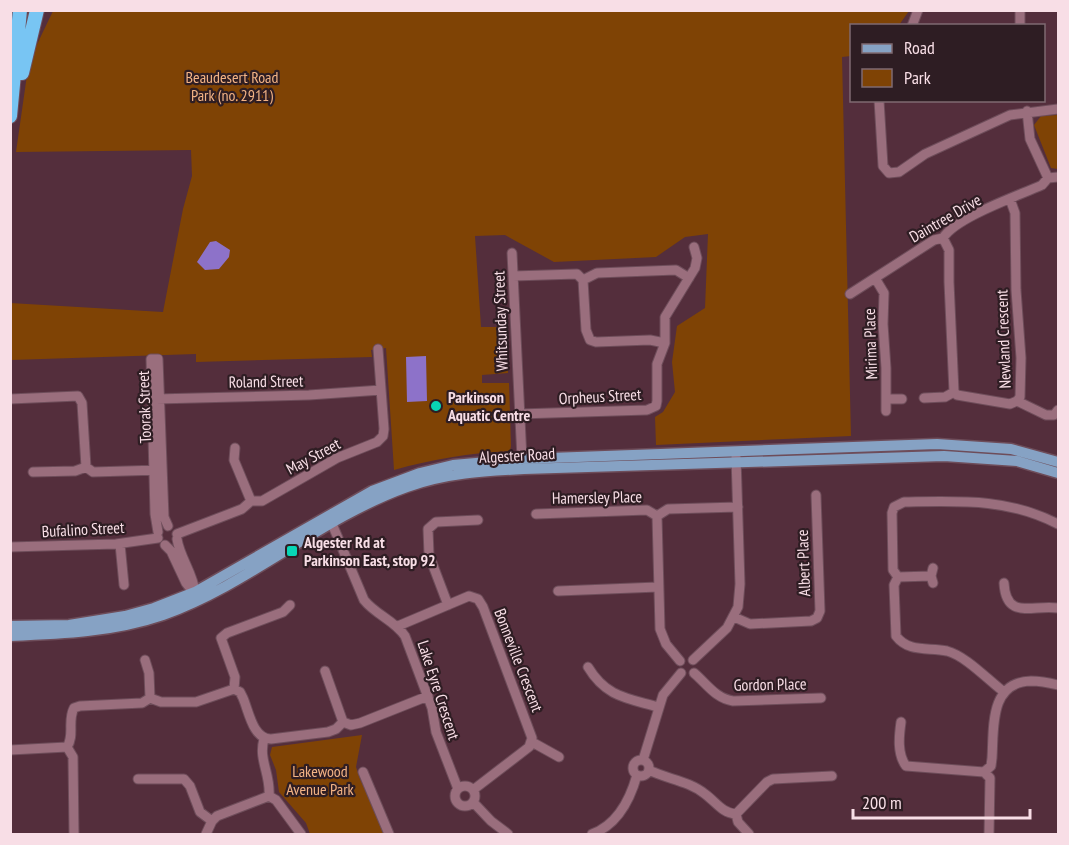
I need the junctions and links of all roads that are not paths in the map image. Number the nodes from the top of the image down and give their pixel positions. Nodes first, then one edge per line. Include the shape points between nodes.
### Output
1 (20, 10) edge
2 (37, 10) edge
3 (13, 93) junction
4 (879, 102) edge
5 (1059, 109) edge
6 (1027, 111) junction
7 (10, 116) edge
8 (1059, 177) edge
9 (1048, 178) junction
10 (1010, 199) junction
11 (943, 238) junction
12 (694, 247) dead end
13 (512, 253) dead end
14 (513, 276) junction
15 (689, 278) junction
16 (875, 278) junction
17 (583, 280) junction
18 (850, 294) dead end
19 (665, 343) junction
20 (378, 349) dead end
21 (381, 390) junction
22 (954, 392) junction
23 (924, 398) dead end
24 (10, 399) edge
25 (155, 399) joint
26 (887, 399) junction
27 (902, 399) dead end
28 (1017, 401) junction
29 (886, 411) dead end
30 (519, 414) junction
31 (1057, 415) edge
32 (235, 448) dead end
33 (736, 457) junction
34 (1059, 462) edge
35 (523, 464) junction
36 (86, 467) junction
37 (158, 470) junction
38 (33, 472) dead end
39 (1059, 473) edge
40 (816, 495) dead end
41 (250, 501) junction
42 (738, 507) junction
43 (536, 514) dead end
44 (657, 516) junction
45 (331, 519) junction
46 (478, 520) dead end
47 (1059, 524) edge
48 (168, 526) junction
49 (158, 535) junction
50 (177, 536) junction
51 (120, 544) junction
52 (165, 545) junction
53 (10, 547) edge
54 (932, 576) dead end
55 (898, 577) junction
56 (1004, 583) dead end
57 (124, 585) dead end
58 (658, 587) junction
59 (558, 591) dead end
60 (197, 596) junction
61 (291, 605) dead end
62 (448, 605) junction
63 (1059, 608) edge
64 (734, 616) junction
65 (10, 626) edge
66 (398, 626) junction
67 (10, 636) edge
68 (145, 660) dead end
69 (693, 660) junction
70 (680, 661) junction
71 (588, 667) dead end
72 (325, 671) dead end
73 (681, 673) junction
74 (694, 673) junction
75 (1059, 685) edge
76 (234, 689) junction
77 (1004, 692) junction
78 (428, 696) junction
79 (150, 698) junction
80 (821, 698) dead end
81 (658, 707) junction
82 (343, 722) junction
83 (901, 722) dead end
84 (264, 739) junction
85 (532, 742) junction
86 (67, 747) junction
87 (10, 750) edge
88 (559, 757) dead end
89 (643, 760) junction
90 (649, 770) junction
91 (363, 772) dead end
92 (984, 772) junction
93 (637, 775) junction
94 (832, 776) dead end
95 (138, 779) dead end
96 (458, 789) junction
97 (473, 790) junction
98 (269, 796) junction
99 (473, 802) junction
100 (736, 814) junction
101 (212, 820) junction
102 (74, 834) edge
103 (206, 834) edge
104 (301, 834) edge
105 (389, 834) edge
106 (508, 834) edge
107 (592, 834) edge
108 (749, 834) edge
109 (989, 834) edge

1 - 3 highway
2 - 3 highway via 21,83
3 - 7 highway
4 - 6 street via 883,166 889,173 899,172 924,154 1010,115
5 - 6 street
6 - 9 street via 1030,139
8 - 9 street, Daintree Drive
9 - 10 street, Daintree Drive via 1042,185
10 - 11 street, Daintree Drive via 963,220
10 - 28 street, Newland Crescent via 1016,213 1020,330
11 - 16 street, Daintree Drive
11 - 22 street via 949,250
12 - 15 street, Orpheus Street via 697,258
13 - 14 street, Whitsunday Street
14 - 17 street via 577,274
14 - 30 street, Whitsunday Street
15 - 17 street via 676,270 597,273
15 - 19 street, Orpheus Street via 665,317
16 - 18 street, Daintree Drive
16 - 26 street, Mirima Place via 884,293
17 - 19 street via 590,340
19 - 30 street, Orpheus Street via 657,364 657,401 652,408
20 - 21 street, May Street
21 - 25 street, Roland Street via 309,396
21 - 41 street, May Street via 384,429 377,442 337,458 262,501
22 - 23 street via 945,397
22 - 28 street, Newland Crescent via 1010,404
24 - 36 street via 78,396 82,403
25 - 37 street, Toorak Street
26 - 27 street
26 - 29 street, Mirima Place
28 - 31 street via 1046,415
30 - 35 street, Whitsunday Street
32 - 41 street via 234,460
33 - 34 main road, Algester Road via 937,444 1011,449
33 - 35 main road, Algester Road
33 - 39 main road, Algester Road via 955,456 1017,461
33 - 42 street
35 - 45 main road, Algester Road via 430,480
36 - 37 street via 93,472
36 - 38 street
37 - 48 street, Toorak Street
37 - 49 street, Toorak Street
40 - 64 street, Albert Place via 820,611 817,618 750,624
41 - 50 street, May Street via 242,509
42 - 44 street via 668,509
42 - 64 street via 740,584
43 - 44 street, Hamersley Place via 647,510
44 - 58 street
45 - 60 main road, Algester Road
45 - 66 street, Lake Eyre Crescent via 364,600
46 - 62 street via 436,522 428,529 429,555
47 - 55 street via 1019,508 970,500 899,503 892,513 893,570
48 - 49 street via 162,527
48 - 50 street via 174,528
49 - 51 street, Bufalino Street
49 - 52 street
50 - 52 street via 173,544
50 - 60 street
51 - 53 street, Bufalino Street
51 - 57 street
52 - 60 street
54 - 55 street
55 - 77 street via 894,585 895,632 900,642 908,647 952,653
56 - 63 street via 1005,595 1014,607
58 - 59 street
58 - 70 street via 662,638
60 - 65 main road, Algester Road via 94,622
60 - 67 main road, Algester Road via 162,615 106,629
61 - 76 street via 221,639 235,677
62 - 66 street, Bonneville Crescent
62 - 85 street, Bonneville Crescent via 469,596 478,599
64 - 69 street via 727,628
66 - 78 street, Lake Eyre Crescent
68 - 79 street
69 - 70 street
69 - 74 street
70 - 73 street
71 - 81 street via 597,682 616,695
72 - 82 street
73 - 74 street
73 - 81 street
74 - 80 street, Gordon Place via 717,696 733,701
75 - 77 street via 1031,681
76 - 79 street via 196,702 160,702
76 - 84 street via 240,692 257,733
77 - 92 street via 996,705 991,766
78 - 82 street via 360,723
78 - 96 street, Lake Eyre Crescent via 435,732
79 - 86 street via 142,703 74,708
81 - 89 street
82 - 84 street via 328,732
83 - 92 street via 901,753 906,766
84 - 98 street via 261,754 269,775
85 - 88 street
85 - 97 street
86 - 87 street
86 - 102 street via 73,757
89 - 90 street
89 - 93 street via 633,766
90 - 93 street
90 - 100 street via 691,786 722,810
91 - 105 street
92 - 109 street via 990,778
93 - 107 street via 617,818 604,830
94 - 100 street via 773,779
95 - 101 street via 184,779 200,812
96 - 97 street via 466,786
96 - 99 street via 460,804
97 - 99 street
98 - 101 street
98 - 104 street
99 - 106 street
100 - 108 street
101 - 103 street

